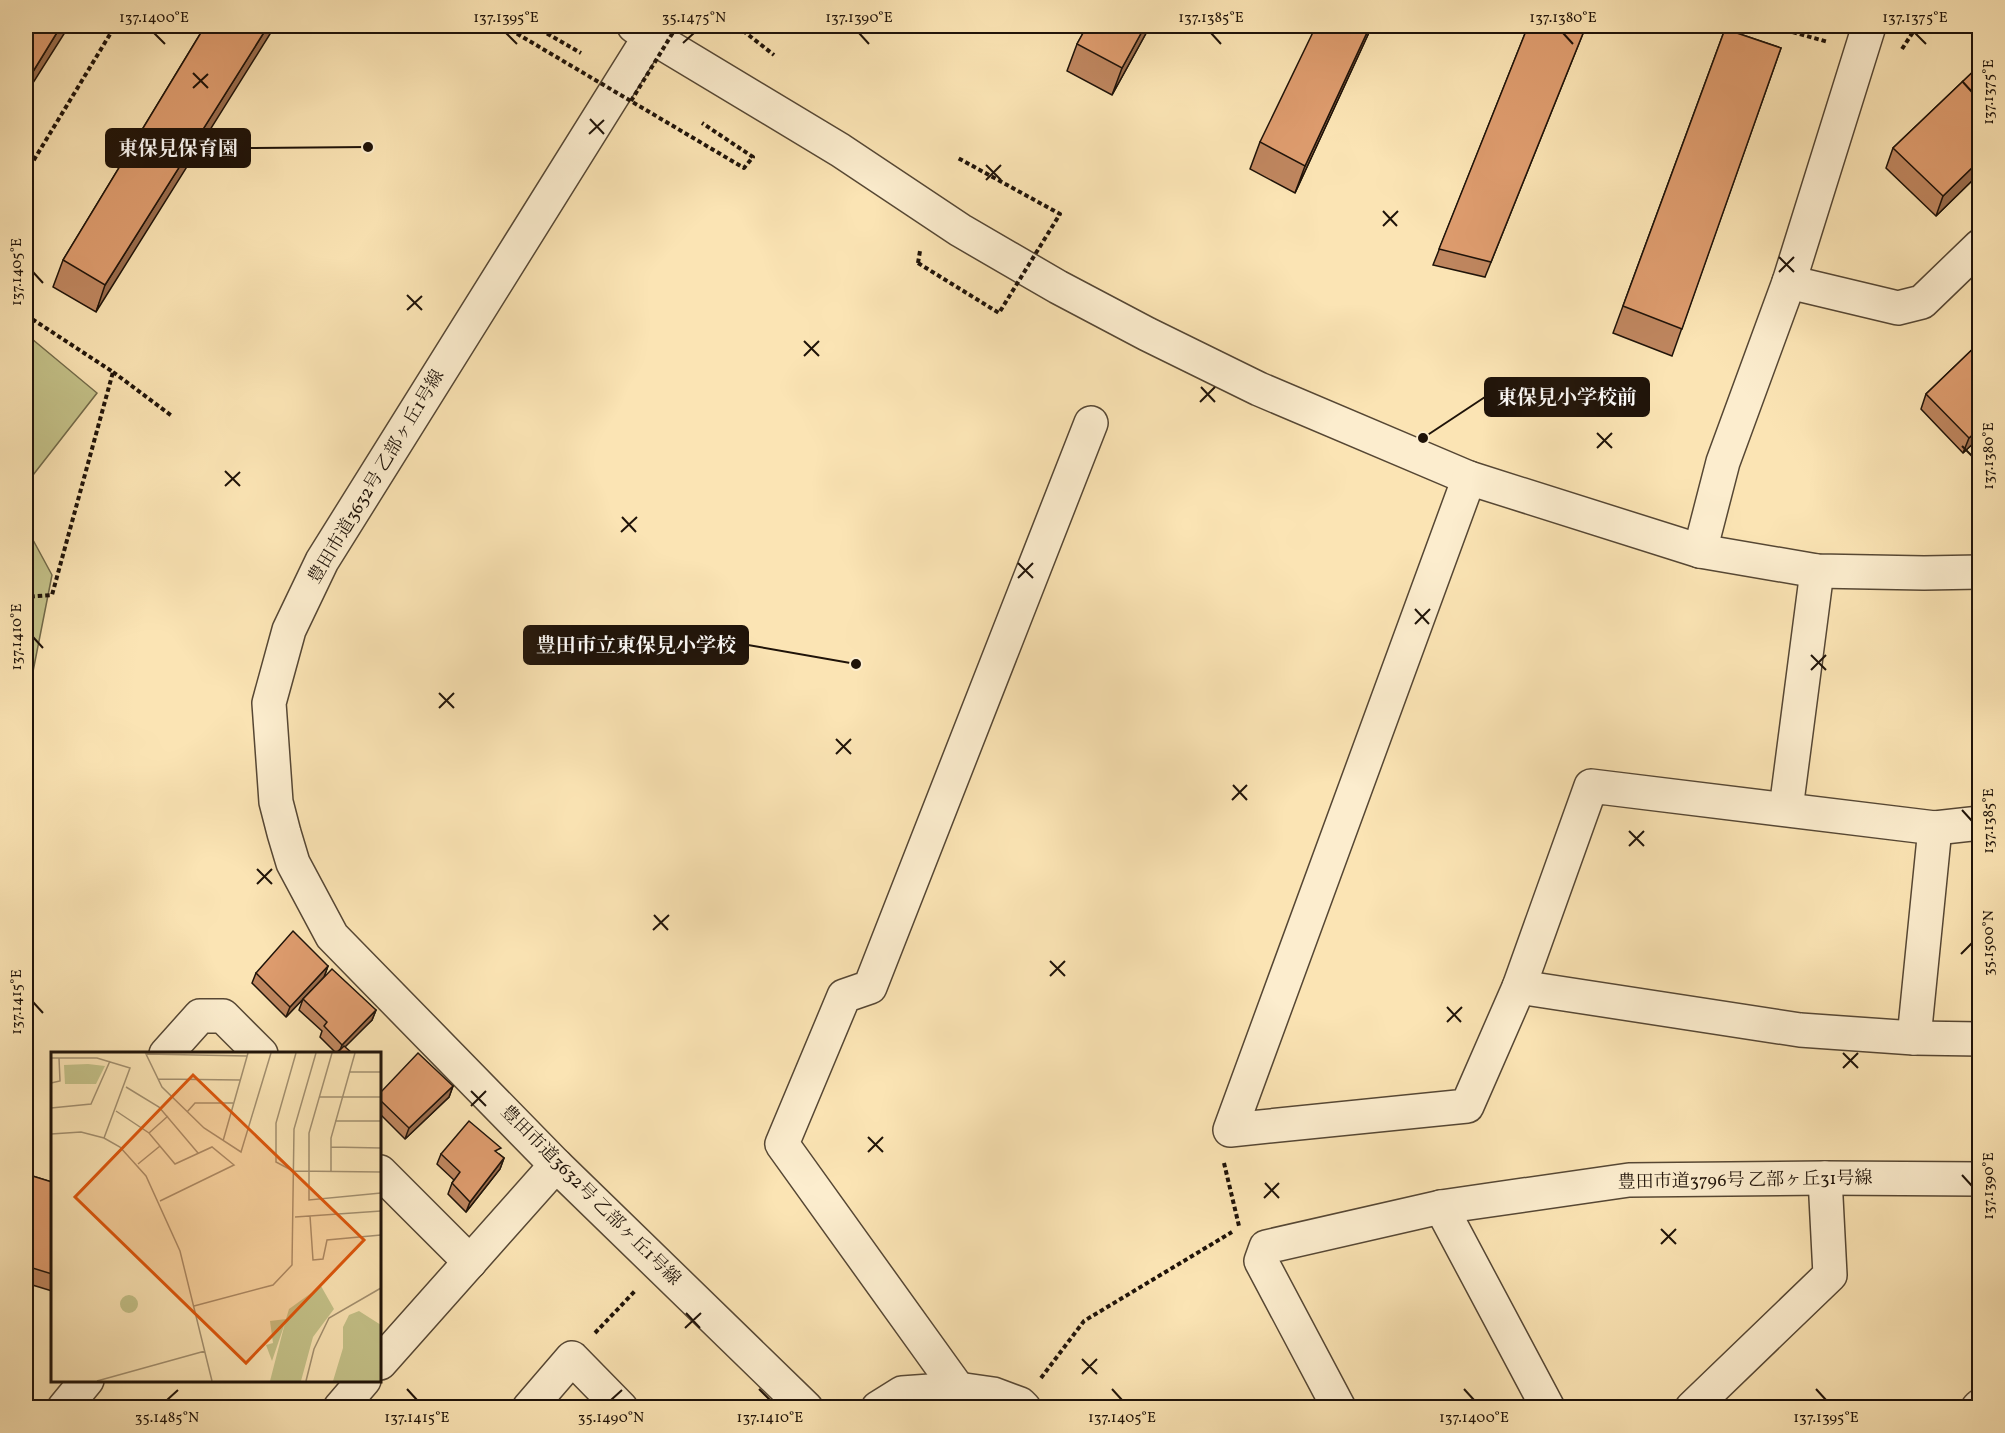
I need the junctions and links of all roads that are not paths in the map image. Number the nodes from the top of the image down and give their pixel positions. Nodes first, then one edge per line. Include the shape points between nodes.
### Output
1 (1869, 26) edge
2 (654, 29) edge
3 (1980, 246) edge
4 (1789, 282) junction
5 (1091, 423) dead end
6 (1469, 478) junction
7 (1700, 551) junction
8 (1817, 571) junction
9 (1980, 572) edge
10 (1786, 808) junction
11 (1980, 823) edge
12 (1935, 828) junction
13 (1519, 987) junction
14 (1914, 1038) junction
15 (1980, 1039) edge
16 (167, 1052) edge
17 (260, 1052) edge
18 (556, 1165) junction
19 (381, 1173) edge
20 (1825, 1178) junction
21 (1980, 1179) edge
22 (1441, 1207) junction
23 (470, 1262) junction
24 (381, 1362) edge
25 (85, 1382) edge
26 (362, 1382) edge
27 (958, 1389) junction
28 (1030, 1397) edge
29 (64, 1407) edge
30 (340, 1407) edge
31 (529, 1407) edge
32 (621, 1407) edge
33 (806, 1407) edge
34 (878, 1407) edge
35 (1339, 1407) edge
36 (1548, 1407) edge
37 (1692, 1407) edge

1 - 4 street
2 - 6 street via 960,230 1058,287 1259,389
2 - 18 street, 豊田市道3632号 乙部ヶ丘1号線 via 322,561 289,630 269,704 276,802 284,833 293,863 332,936
3 - 4 street via 1922,302 1898,308
4 - 7 street via 1723,462
5 - 27 street via 870,987 844,996 782,1144
6 - 7 street
6 - 13 street via 1230,1130 1467,1106
7 - 8 street
8 - 9 street
8 - 10 street
10 - 12 street
10 - 13 street via 1591,786
11 - 12 street
12 - 14 street
13 - 14 street via 1800,1030
14 - 15 street
16 - 17 street via 200,1016 223,1016
18 - 23 street
18 - 33 street, 豊田市道3632号 乙部ヶ丘1号線
19 - 23 street
20 - 21 street, 豊田市道3796号 乙部ヶ丘31号線
20 - 22 street, 豊田市道3796号 乙部ヶ丘31号線 via 1629,1180
20 - 37 street via 1830,1275
22 - 35 street, 豊田市道3796号 乙部ヶ丘31号線 via 1266,1247 1261,1261
22 - 36 street
23 - 24 street
25 - 29 street
26 - 30 street
27 - 28 street via 993,1394 1020,1404
27 - 34 street via 902,1393
31 - 32 street via 572,1358

